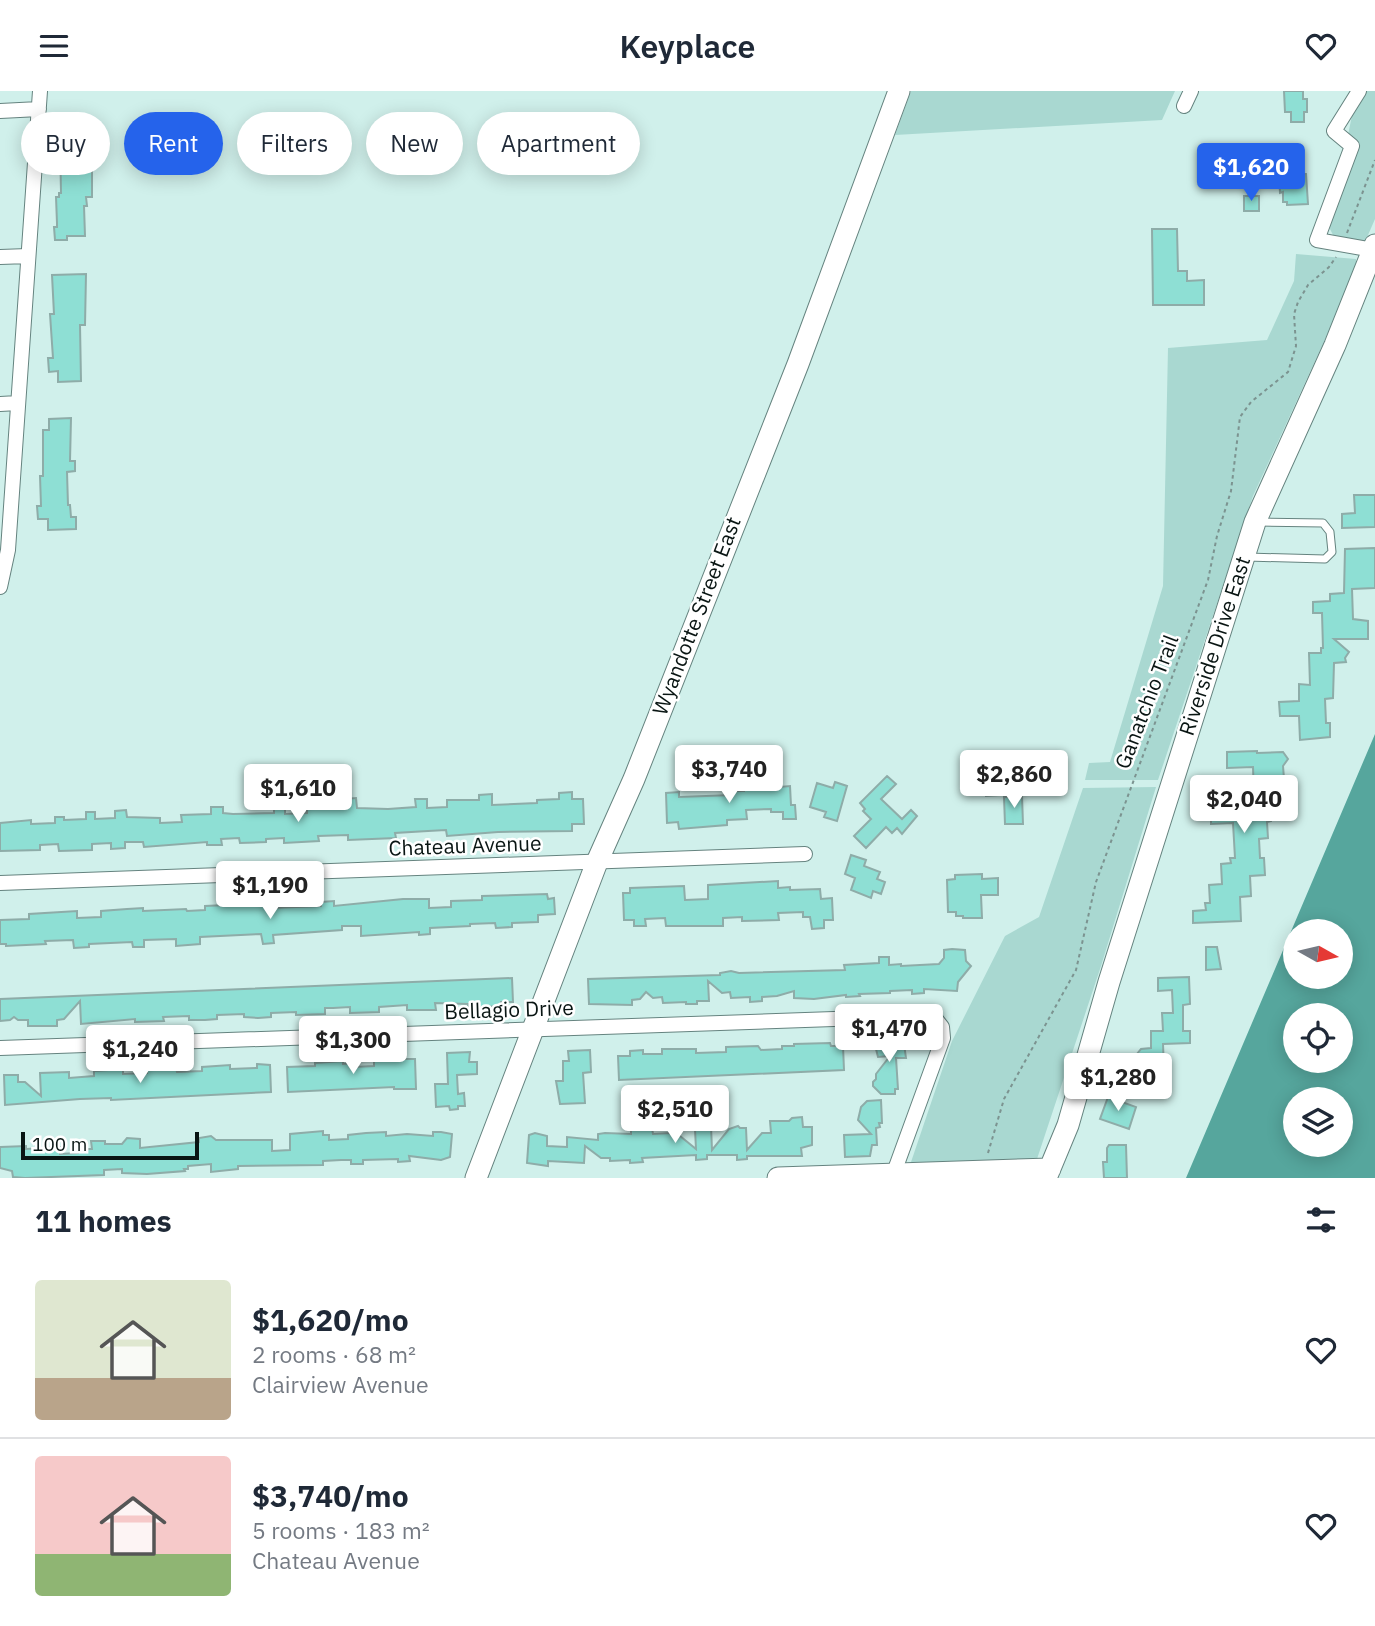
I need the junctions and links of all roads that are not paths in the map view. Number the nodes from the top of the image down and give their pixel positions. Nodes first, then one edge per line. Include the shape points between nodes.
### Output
1 (40, 91) edge
2 (899, 91) edge
3 (1191, 91) edge
4 (1359, 91) edge
5 (1184, 106) dead end
6 (39, 109) junction
7 (0, 111) edge
8 (1374, 247) edge
9 (29, 256) junction
10 (0, 257) edge
11 (18, 403) junction
12 (0, 404) edge
13 (1255, 522) junction
14 (4, 550) edge
15 (1243, 557) junction
16 (0, 587) edge
17 (805, 853) dead end
18 (597, 862) junction
19 (0, 883) edge
20 (534, 1030) junction
21 (0, 1048) edge
22 (1048, 1173) edge
23 (893, 1176) edge
24 (476, 1178) edge
25 (778, 1178) edge

1 - 6 street
2 - 18 street, Wyandotte Street East via 798,364
3 - 5 street
4 - 8 street via 1334,131 1352,146 1317,240
6 - 7 street
6 - 9 street
8 - 13 street, Riverside Drive East
9 - 10 street
9 - 11 street
11 - 12 street
11 - 14 street
13 - 15 street, Riverside Drive East
13 - 15 lane via 1323,523 1330,532 1332,552 1325,559
14 - 16 street
15 - 22 street, Riverside Drive East via 1068,1125
17 - 18 street, Chateau Avenue
18 - 19 street, Chateau Avenue
18 - 20 street, Wyandotte Street East
20 - 21 street, Bellagio Drive
20 - 23 street, Bellagio Drive via 935,1018 943,1038
20 - 24 street, Wyandotte Street East
22 - 23 street
23 - 25 street

